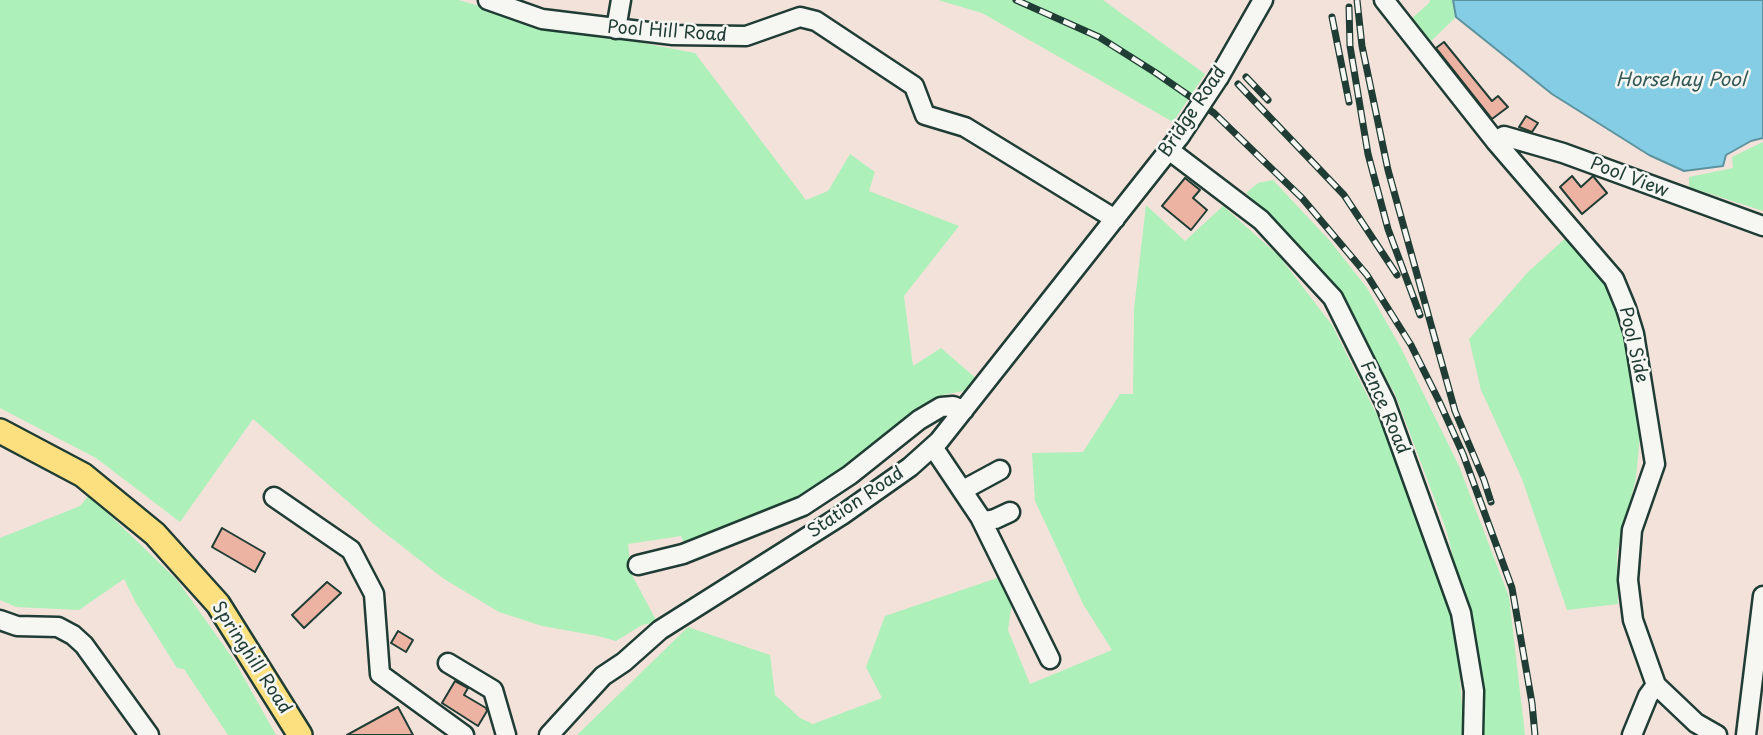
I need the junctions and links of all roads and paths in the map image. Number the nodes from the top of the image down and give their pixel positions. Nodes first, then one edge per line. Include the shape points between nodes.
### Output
1 (488, 0) edge
2 (621, 0) edge
3 (1263, 0) edge
4 (1384, 0) edge
5 (616, 29) junction
6 (1496, 142) junction
7 (1175, 143) junction
8 (1115, 219) junction
9 (1763, 226) edge
10 (964, 410) junction
11 (0, 431) edge
12 (933, 447) junction
13 (1000, 470) dead end
14 (963, 490) junction
15 (274, 497) dead end
16 (1010, 512) dead end
17 (980, 517) junction
18 (638, 565) dead end
19 (1763, 596) edge
20 (0, 620) edge
21 (1050, 659) dead end
22 (448, 663) dead end
23 (1656, 685) junction
24 (143, 733) edge
25 (300, 735) edge
26 (464, 735) edge
27 (506, 735) edge
28 (549, 735) edge
29 (1473, 735) edge
30 (1632, 735) edge
31 (1717, 735) edge
32 (1746, 735) edge

1 - 5 street, Pool Hill Road via 542,19
2 - 5 street
3 - 7 street, Bridge Road, bridge
4 - 6 street, Pool Side
5 - 8 street, Pool Hill Road via 746,36 800,17 816,21 914,86 925,116 965,127
6 - 9 street, Pool View via 1504,136 1563,153
6 - 23 street, Pool Side via 1614,279 1634,334 1655,464 1632,530 1628,580 1633,620
7 - 8 street, Bridge Road
7 - 29 street, Fence Road via 1261,220 1333,298 1385,402 1461,612 1474,691
8 - 10 street, Station Road
10 - 12 street, Station Road
10 - 18 street via 941,407 919,420 803,506 683,554
11 - 25 main road, Springhill Road via 83,475 155,534 218,604
12 - 14 street
12 - 28 street, Station Road via 842,515 665,626 603,676
13 - 14 street
14 - 17 street
15 - 26 street via 351,550 374,594 380,674
16 - 17 street via 995,519
17 - 21 street
19 - 32 street
20 - 24 street via 17,626 58,627 73,635
22 - 27 street via 493,690
23 - 30 street
23 - 31 street, Pool Side via 1696,723

